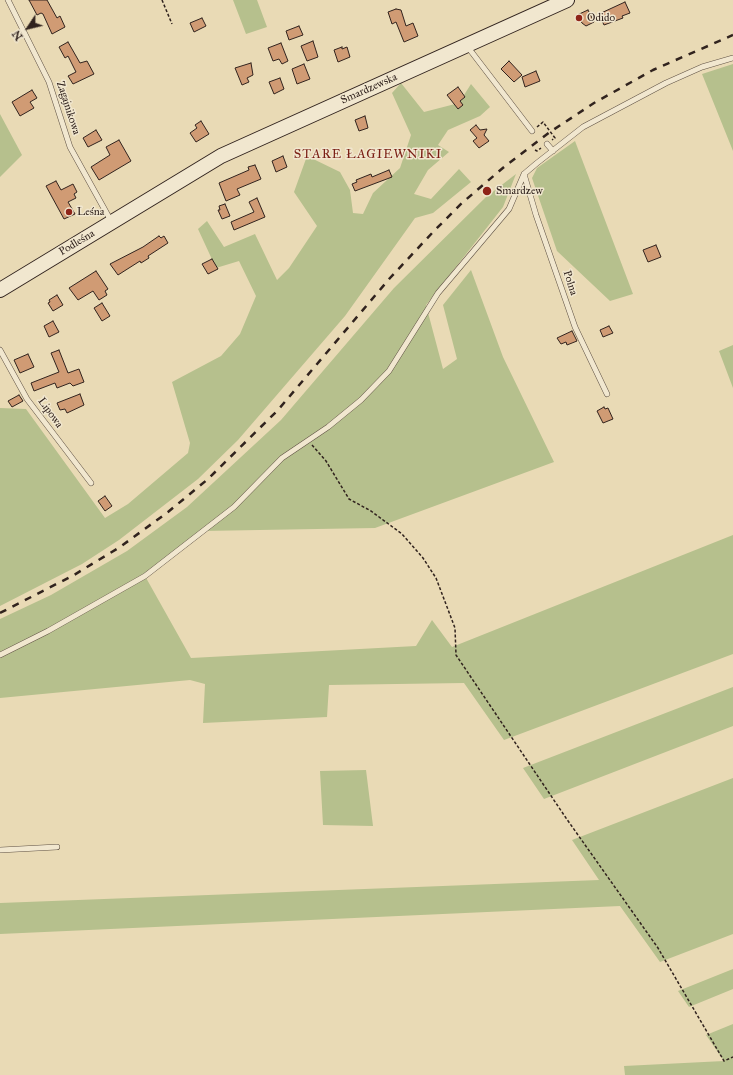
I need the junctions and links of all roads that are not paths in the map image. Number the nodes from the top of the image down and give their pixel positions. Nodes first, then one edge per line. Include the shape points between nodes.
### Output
1 (8, 0) edge
2 (567, 0) edge
3 (466, 45) junction
4 (733, 58) edge
5 (532, 131) road end
6 (547, 144) road end
7 (553, 151) junction
8 (524, 174) junction
9 (174, 183) joint
10 (112, 222) junction
11 (0, 290) edge
12 (0, 350) edge
13 (607, 394) dead end
14 (90, 483) dead end
15 (0, 655) edge
16 (57, 847) dead end
17 (0, 850) edge

1 - 10 lane, Zagajnikowa via 49,82 70,147
2 - 3 street, Smardzewska
3 - 5 lane
3 - 9 street, Smardzewska via 221,156
4 - 7 lane via 702,67 666,83 583,128
6 - 7 lane
7 - 8 lane
8 - 13 lane, Polna via 575,327
8 - 15 lane via 509,209 438,293 389,371 361,400 282,458 234,507 145,576
9 - 10 street, Podleśna
10 - 11 street, Podleśna
12 - 14 lane, Lipowa via 28,399
16 - 17 lane

